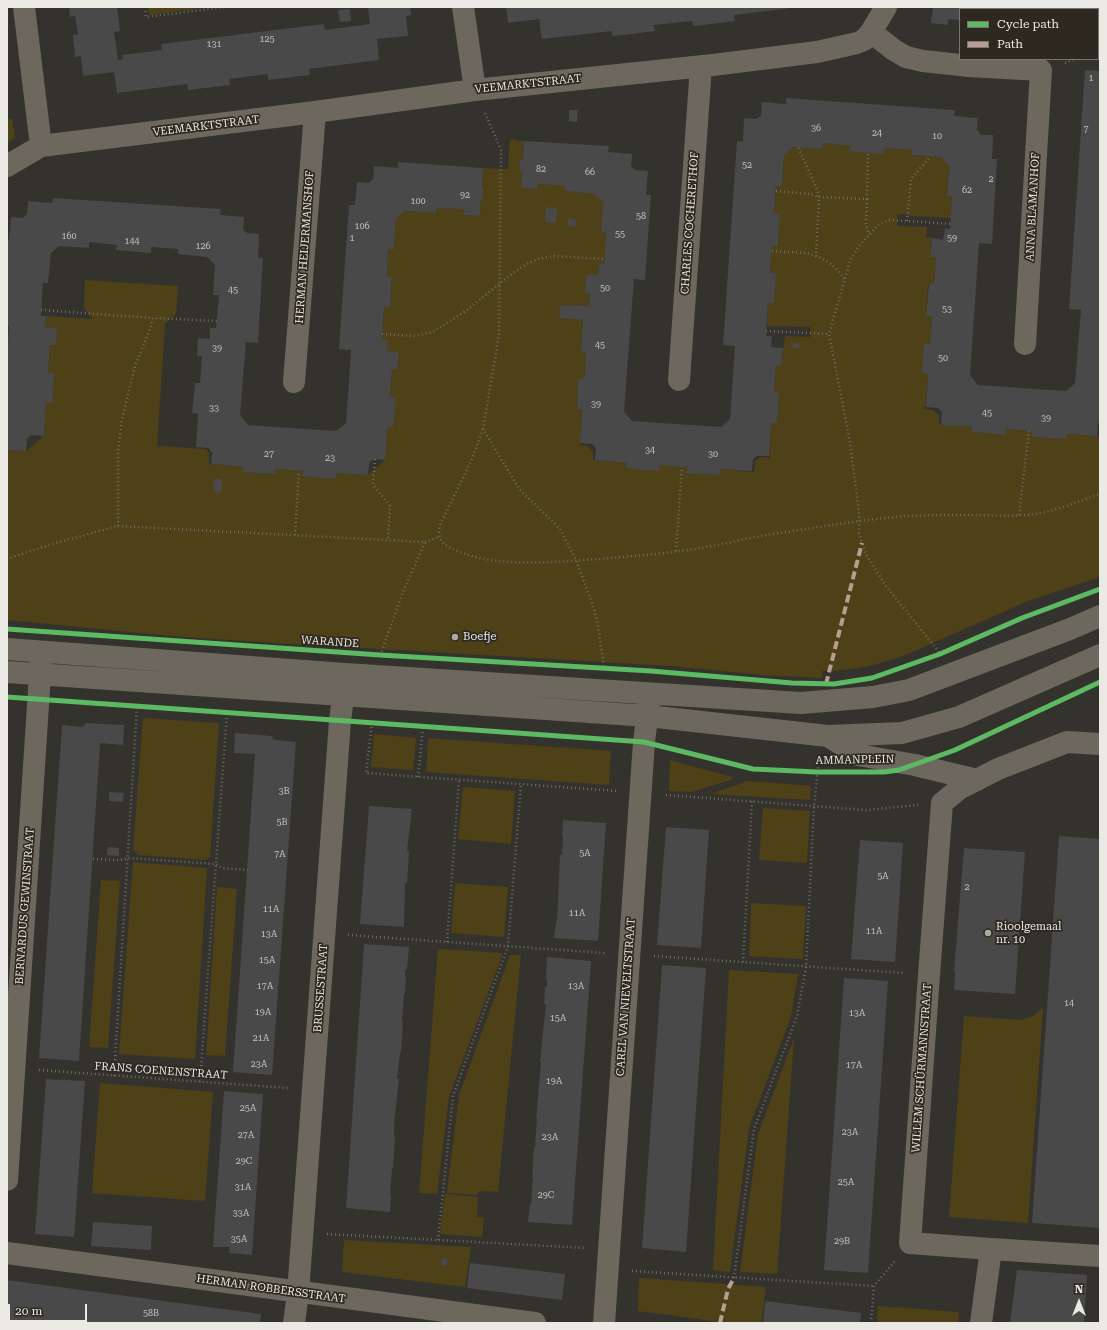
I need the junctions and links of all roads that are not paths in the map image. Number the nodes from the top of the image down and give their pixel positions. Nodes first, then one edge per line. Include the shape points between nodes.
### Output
1 (24, 7) edge
2 (463, 7) edge
3 (886, 7) edge
4 (871, 32) junction
5 (701, 66) junction
6 (475, 90) junction
7 (315, 112) junction
8 (41, 146) junction
9 (7, 166) edge
10 (1025, 344) dead end
11 (679, 380) dead end
12 (294, 382) dead end
13 (1100, 616) edge
14 (7, 649) edge
15 (42, 652) junction
16 (1100, 655) edge
17 (7, 672) edge
18 (40, 674) junction
19 (345, 674) junction
20 (649, 694) junction
21 (343, 696) junction
22 (648, 716) junction
23 (825, 735) junction
24 (1100, 744) edge
25 (977, 780) junction
26 (7, 1180) edge
27 (991, 1249) junction
28 (7, 1253) edge
29 (1100, 1256) edge
30 (298, 1292) junction
31 (294, 1323) edge
32 (536, 1323) edge
33 (604, 1323) edge
34 (981, 1323) edge

1 - 8 street
2 - 6 street
3 - 4 street
4 - 5 street, VEEMARKTSTRAAT via 864,40 838,49
4 - 10 street, ANNA BLAMANHOF via 894,50 922,62 1041,70
5 - 6 street, VEEMARKTSTRAAT
5 - 11 street, CHARLES COCHERETHOF
6 - 7 street, VEEMARKTSTRAAT
7 - 8 street, VEEMARKTSTRAAT
7 - 12 street, HERMAN HEIJERMANSHOF
8 - 9 street, VEEMARKTSTRAAT
13 - 20 street via 909,690 873,697 801,703
14 - 15 street
15 - 18 street, BERNARDUS GEWINSTRAAT
15 - 19 street
16 - 23 street, AMMANPLEIN via 959,717 902,733
17 - 18 street
18 - 21 street
18 - 26 street, BERNARDUS GEWINSTRAAT
19 - 20 street
19 - 21 street, BRUSSESTRAAT
20 - 22 street, CAREL VAN NIEVELTSTRAAT
21 - 22 street
21 - 30 street, BRUSSESTRAAT
22 - 23 street, AMMANPLEIN
22 - 33 street, CAREL VAN NIEVELTSTRAAT via 644,742
23 - 25 street, AMMANPLEIN via 858,755
24 - 25 street, WILLEM SCHÜRMANNSTRAAT via 1067,742
25 - 27 street, WILLEM SCHÜRMANNSTRAAT via 959,789 942,803 910,1243
27 - 29 street
27 - 34 street
28 - 30 street, HERMAN ROBBERSSTRAAT
30 - 31 street, BRUSSESTRAAT
30 - 32 street, HERMAN ROBBERSSTRAAT

